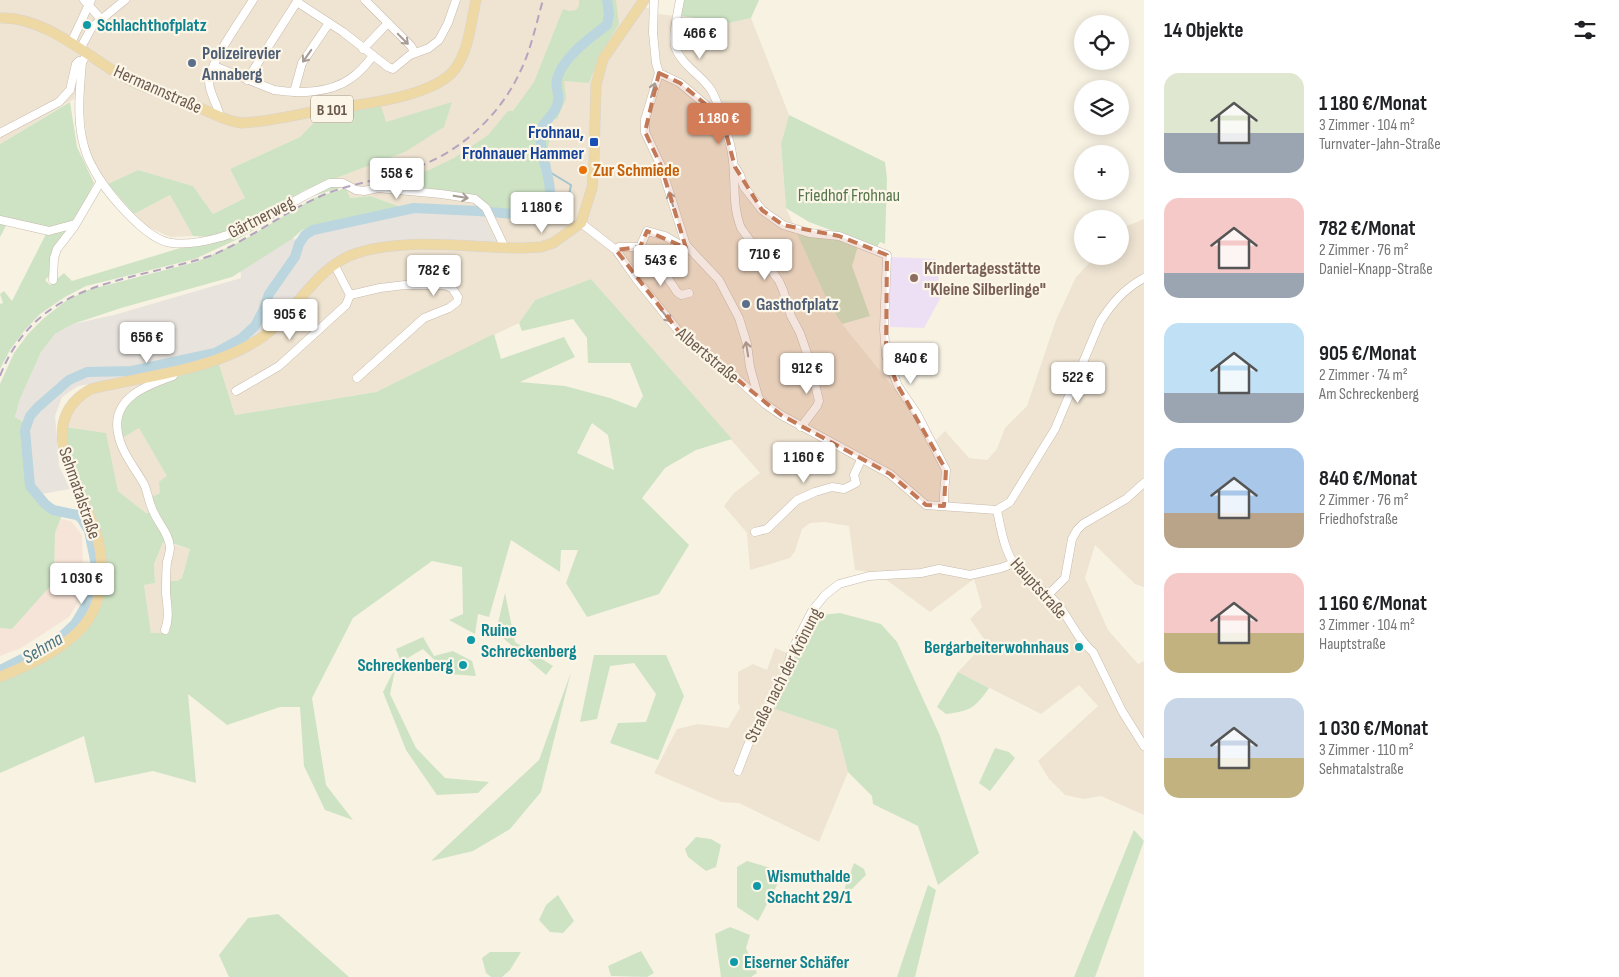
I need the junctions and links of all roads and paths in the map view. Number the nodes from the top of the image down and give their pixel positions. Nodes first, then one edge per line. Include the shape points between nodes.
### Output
1 (125, 0) edge
2 (253, 0) edge
3 (365, 0) edge
4 (456, 0) edge
5 (476, 0) edge
6 (644, 0) edge
7 (654, 0) edge
8 (680, 0) edge
9 (88, 1) edge
10 (298, 1) edge
11 (0, 18) edge
12 (100, 18) junction
13 (388, 23) junction
14 (329, 24) junction
15 (363, 49) junction
16 (80, 52) junction
17 (413, 54) junction
18 (372, 57) junction
19 (214, 66) junction
20 (659, 73) junction
21 (247, 80) junction
22 (294, 92) junction
23 (220, 118) junction
24 (722, 118) junction
25 (0, 133) edge
26 (735, 167) junction
27 (101, 181) junction
28 (0, 220) edge
29 (581, 223) junction
30 (75, 224) junction
31 (686, 245) junction
32 (640, 247) junction
33 (505, 248) junction
34 (616, 250) junction
35 (334, 264) junction
36 (1144, 278) edge
37 (53, 280) dead end
38 (689, 293) dead end
39 (350, 295) junction
40 (177, 370) junction
41 (357, 378) dead end
42 (236, 391) dead end
43 (758, 396) junction
44 (801, 427) junction
45 (861, 460) junction
46 (1144, 483) edge
47 (944, 506) junction
48 (997, 510) junction
49 (755, 532) dead end
50 (1014, 563) junction
51 (1048, 595) junction
52 (165, 630) dead end
53 (0, 677) edge
54 (1144, 746) edge
55 (738, 771) dead end

1 - 12 street
2 - 19 street
3 - 13 street
4 - 17 street via 439,40
5 - 23 main road, B 101 via 459,63 448,77 431,87 380,101 263,121 241,123
6 - 29 main road via 603,59 596,86 592,188
7 - 20 street via 653,33
8 - 24 street via 675,45 681,57 710,88
9 - 12 street
9 - 16 street
10 - 14 street
10 - 21 street
11 - 16 main road, B 101 via 30,23
12 - 16 street
13 - 15 street
13 -> 17 street via 411,46
14 - 15 street
14 -> 22 street via 302,63
15 - 18 street
16 - 23 main road, Hermannstraße / B 101 via 131,82
16 - 25 street via 70,90 59,102
16 - 27 street, Gärtnerweg via 79,122 91,166
17 - 18 street via 393,69
18 - 22 street via 361,71 340,85
19 - 21 street
19 - 23 street via 209,80 210,92
20 - 24 street via 680,83
31 -> 20 street via 661,166 645,132 645,120
21 - 22 street via 274,90
24 - 26 street
26 - 44 street via 737,219 779,281 800,333 818,395 817,406
26 - 47 street via 744,187 762,210 783,226 809,234 840,236 887,255 886,356 898,386 917,414 946,470
27 - 30 street
27 -> 33 street, Gärtnerweg via 145,230 171,243 222,237 330,182 343,183 356,190 378,188 465,197 479,202 486,208
28 - 30 street via 49,231
29 - 33 main road, Sehmatalstraße via 541,248
29 - 34 street, Albertstraße
30 - 37 street via 56,249
31 - 32 street via 647,231
43 -> 31 street via 743,328 736,312 719,280
32 - 34 street via 618,247
32 - 38 street via 654,257 678,292 682,295
33 - 35 main road, Sehmatalstraße via 380,246
34 -> 43 street, Albertstraße via 680,333
35 - 39 street
35 - 40 main road, Sehmatalstraße via 263,337 216,361
36 - 48 street via 1109,307 1048,443 1010,502
39 - 41 street via 405,285 444,286 452,288 458,298 449,308 424,318
39 - 42 street via 346,305 279,366
40 - 52 street via 173,376 133,394 122,407 117,433 145,486 170,547 166,573 169,612
40 - 53 main road, Sehmatalstraße via 91,389 70,406 63,421 62,442 95,529 102,558 102,581 96,606 82,628 60,647 38,661
43 - 44 street via 781,416
44 - 45 street
45 - 47 street via 890,474 926,505
45 - 49 street via 854,475 856,483 844,489 832,487 797,500 767,529
46 - 51 street via 1126,499 1077,530 1072,539 1065,578
47 - 48 street
48 - 50 street, Hauptstraße via 1002,540
50 - 51 street, Hauptstraße via 1025,577
50 - 55 street, Straße nach der Krönung via 970,575 939,569 870,576 839,584 825,594 812,611 793,648 776,698 761,719
51 - 54 street, Hauptstraße via 1093,652 1122,711

